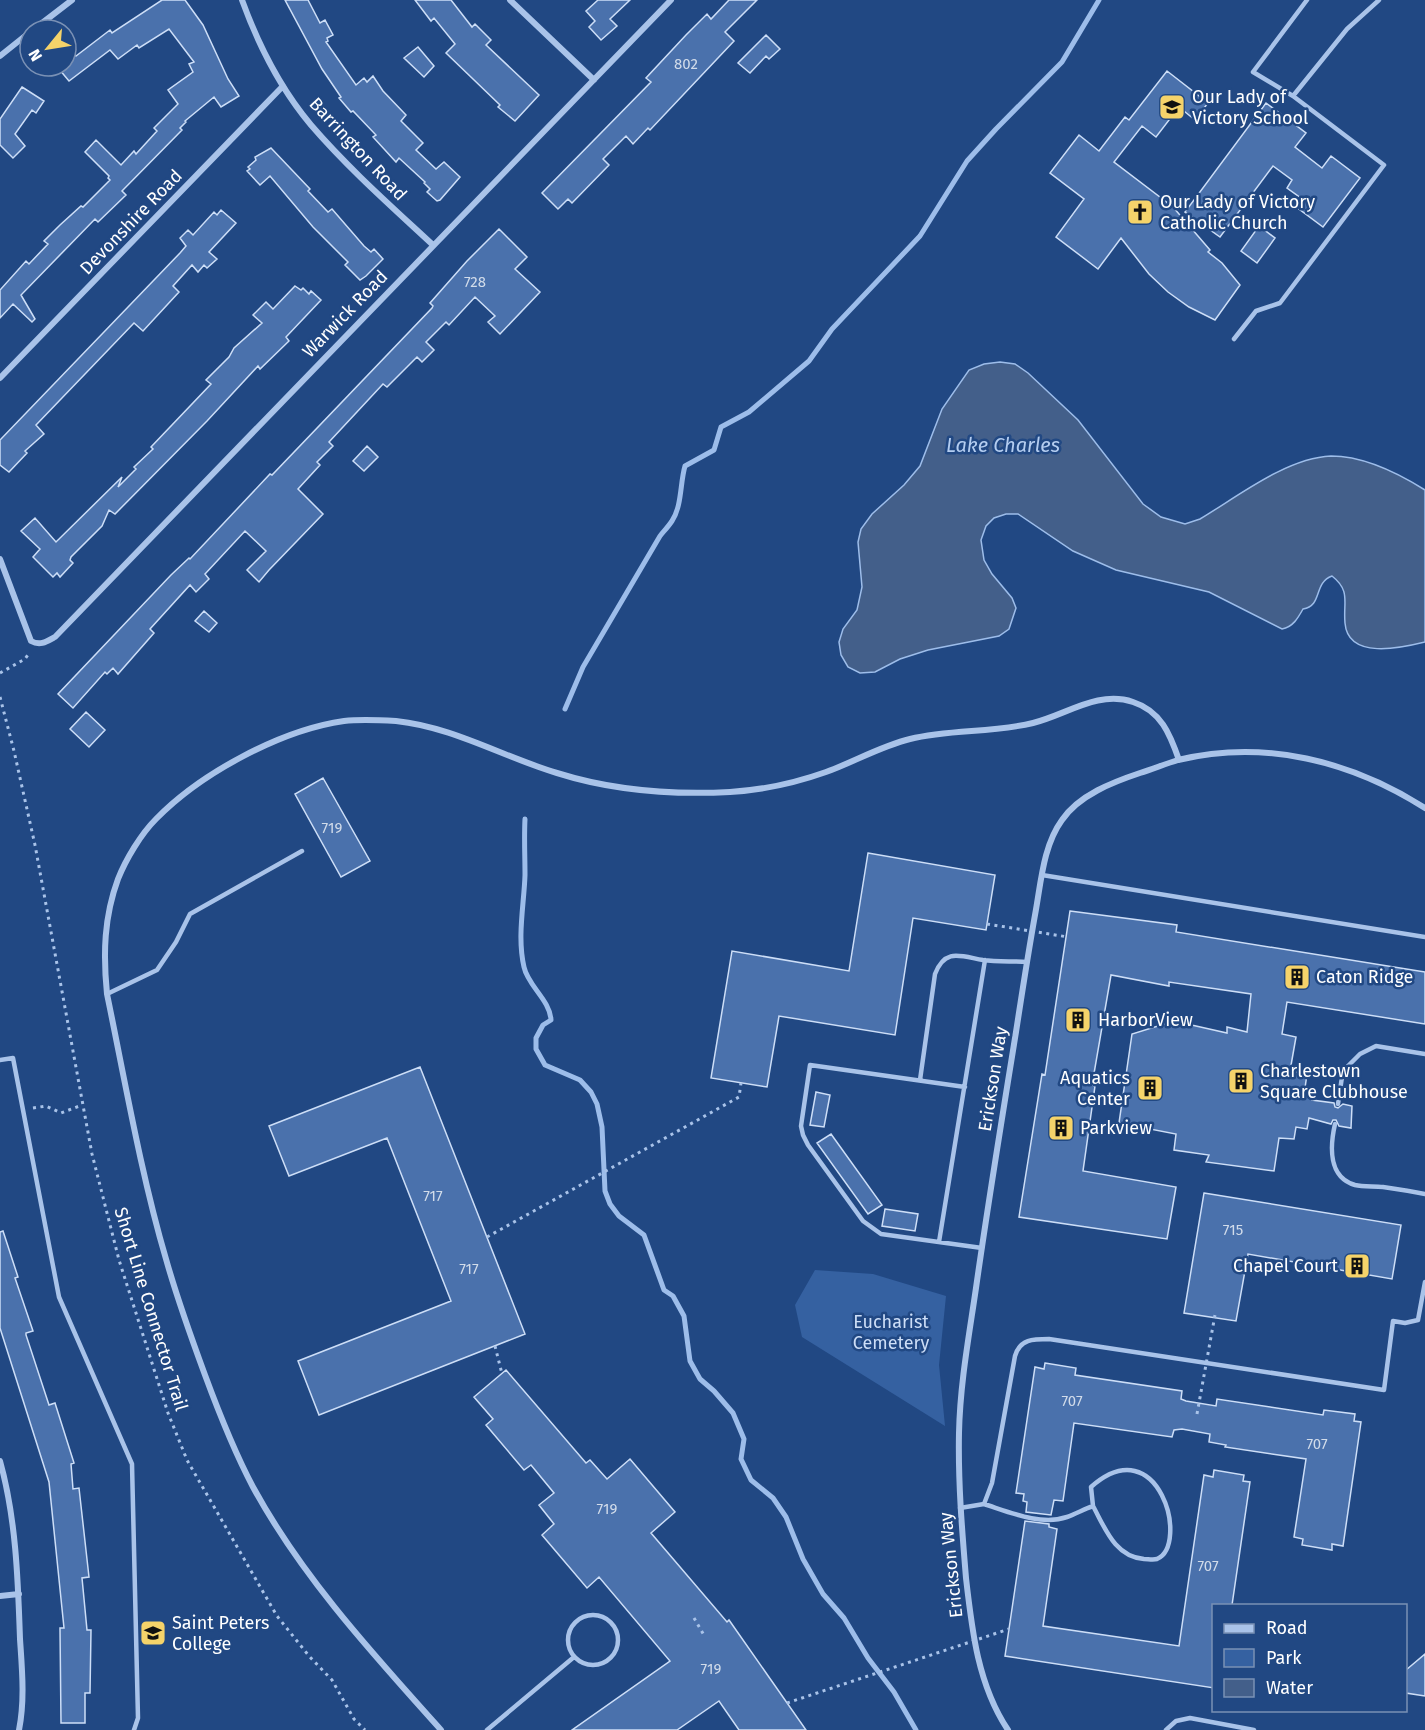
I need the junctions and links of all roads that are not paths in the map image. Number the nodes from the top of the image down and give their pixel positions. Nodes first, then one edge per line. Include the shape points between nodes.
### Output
1 (72, 0) edge
2 (242, 0) edge
3 (510, 0) edge
4 (671, 0) edge
5 (1307, 0) edge
6 (1379, 0) edge
7 (48, 18) edge
8 (18, 41) edge
9 (0, 56) edge
10 (594, 80) junction
11 (283, 86) junction
12 (1293, 96) junction
13 (433, 245) junction
14 (1234, 339) dead end
15 (0, 378) edge
16 (0, 559) edge
17 (1179, 760) junction
18 (1425, 808) edge
19 (302, 851) dead end
20 (1042, 875) junction
21 (1425, 937) edge
22 (985, 960) junction
23 (1027, 962) junction
24 (107, 994) junction
25 (1425, 1054) edge
26 (0, 1060) edge
27 (920, 1080) junction
28 (965, 1087) junction
29 (1338, 1104) dead end
30 (1335, 1125) dead end
31 (1425, 1194) edge
32 (939, 1242) junction
33 (982, 1248) junction
34 (1425, 1282) edge
35 (0, 1461) edge
36 (984, 1504) junction
37 (1093, 1506) junction
38 (959, 1508) junction
39 (19, 1594) junction
40 (0, 1596) edge
41 (574, 1657) junction
42 (20, 1730) edge
43 (134, 1730) edge
44 (441, 1730) edge
45 (487, 1730) edge
46 (1008, 1730) edge
47 (1166, 1730) edge
48 (1254, 1730) edge

1 - 7 street
2 - 11 street, Barrington Road via 262,49
3 - 10 street
4 - 10 street, Warwick Road
5 - 12 lane via 1253,72
6 - 12 lane via 1347,29
8 - 9 street
10 - 13 street, Warwick Road
11 - 13 street, Barrington Road via 310,124 352,169
11 - 15 street, Devonshire Road
12 - 14 lane via 1384,165 1280,303 1256,311
13 - 16 street, Warwick Road via 55,637 37,644 31,641
17 - 18 street, Erickson Way via 1257,752 1328,762 1404,794
17 - 20 street, Erickson Way via 1121,779 1077,804 1053,833
17 - 24 street via 1170,734 1148,708 1110,699 1089,702 1036,723 912,738 785,784 751,791 687,794 624,790 554,773 427,727 369,719 333,723 259,748 201,782 154,820 119,876 111,903 104,941
19 - 24 lane via 190,914 157,970
20 - 21 lane
20 - 23 street, Erickson Way
22 - 23 lane
22 - 27 lane via 959,955 939,963 934,974
22 - 28 lane
23 - 33 street, Erickson Way
24 - 44 street via 166,1260 234,1448 296,1556
25 - 29 lane via 1376,1046 1360,1054 1342,1077
26 - 43 lane via 14,1058 60,1298 132,1464 138,1718
27 - 28 lane
27 - 32 lane via 810,1065 801,1126 808,1144 872,1229 881,1234
28 - 32 lane
30 - 31 lane via 1333,1165 1341,1176 1354,1185
32 - 33 lane
33 - 38 street, Erickson Way via 962,1387
34 - 36 lane via 1418,1320 1393,1321 1384,1389 1049,1339 1023,1342 1015,1356 992,1483
35 - 39 street
36 - 37 lane via 1017,1515 1047,1519 1065,1518
36 - 38 lane
37 - 37 lane via 1110,1538 1132,1558 1155,1560 1168,1548 1168,1506 1156,1485 1145,1476 1132,1470 1103,1476 1091,1487
38 - 46 street, Erickson Way via 970,1616 980,1668
39 - 40 street
39 - 42 street via 23,1707
41 - 41 lane via 589,1665 607,1661 616,1651 618,1636 611,1622 592,1614 574,1623 567,1640
41 - 45 lane
47 - 48 lane via 1176,1721 1190,1718

